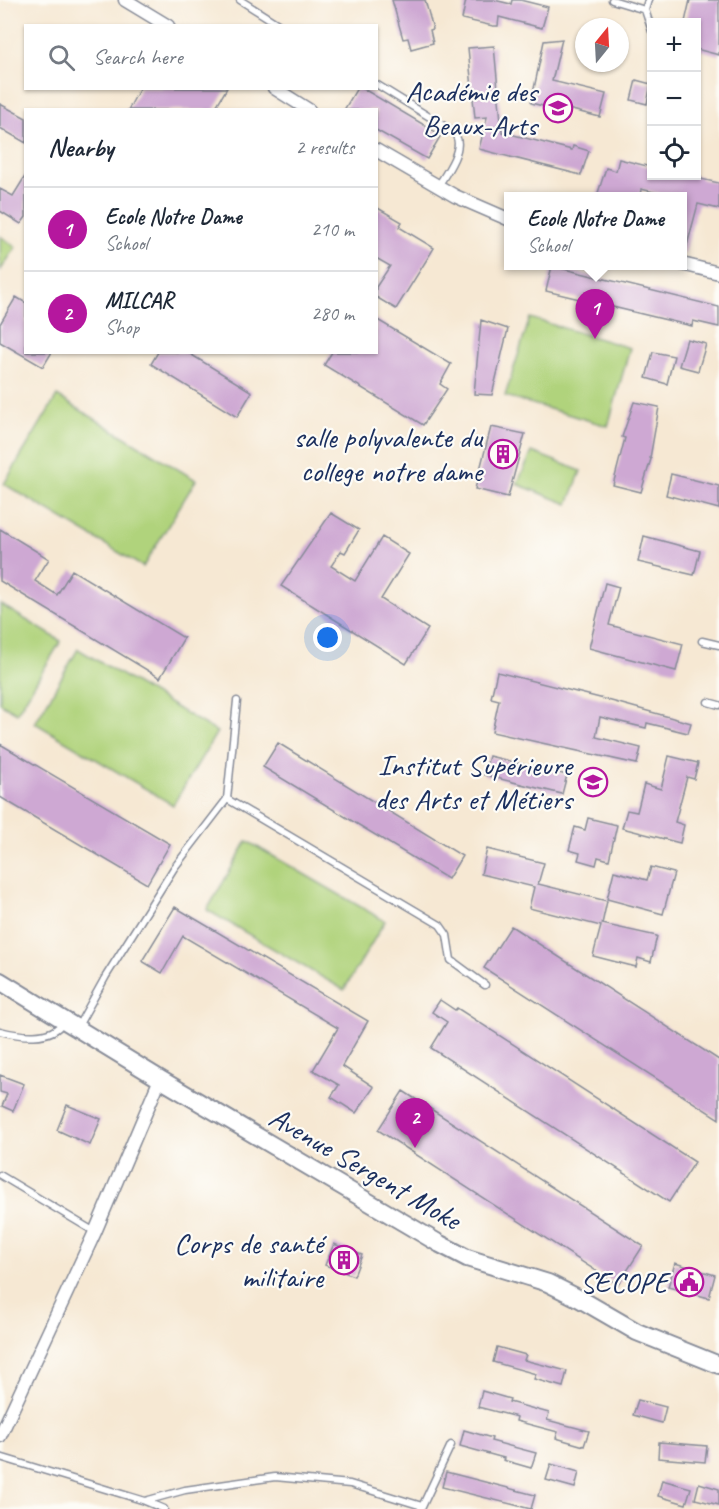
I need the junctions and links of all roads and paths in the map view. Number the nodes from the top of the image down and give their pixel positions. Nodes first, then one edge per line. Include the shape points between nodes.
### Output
1 (125, 0) edge
2 (240, 0) edge
3 (612, 0) edge
4 (648, 0) edge
5 (645, 10) junction
6 (647, 18) edge
7 (165, 24) edge
8 (278, 24) edge
9 (378, 85) edge
10 (277, 90) edge
11 (306, 108) edge
12 (378, 151) edge
13 (438, 186) junction
14 (504, 217) edge
15 (687, 265) edge
16 (719, 273) edge
17 (702, 641) dead end
18 (719, 645) edge
19 (237, 701) dead end
20 (708, 702) dead end
21 (719, 705) edge
22 (227, 799) junction
23 (0, 981) edge
24 (485, 986) dead end
25 (70, 1024) junction
26 (0, 1031) edge
27 (160, 1079) junction
28 (0, 1176) edge
29 (94, 1232) junction
30 (719, 1365) edge
31 (0, 1436) edge
32 (451, 1445) dead end
33 (0, 1457) edge
34 (145, 1501) junction
35 (422, 1508) edge
36 (164, 1509) edge

1 - 7 street
2 - 8 lane
3 - 5 lane
4 - 5 lane
5 - 6 lane
9 - 13 lane via 456,136 454,159
10 - 11 street
12 - 13 street
13 - 14 street
15 - 16 street
17 - 18 lane
19 - 22 lane
20 - 21 lane
22 - 24 lane via 440,925 447,935 451,960
22 - 25 lane via 174,868 106,976
23 - 25 main road, Avenue Sergent Moke
25 - 26 lane via 35,1035
25 - 27 main road, Avenue Sergent Moke
27 - 29 street
27 - 30 main road, Avenue Sergent Moke via 453,1251 548,1283 637,1332
28 - 29 lane
29 - 31 street
32 - 35 lane
33 - 34 lane
34 - 35 lane via 184,1490 275,1477 350,1484
34 - 36 lane

